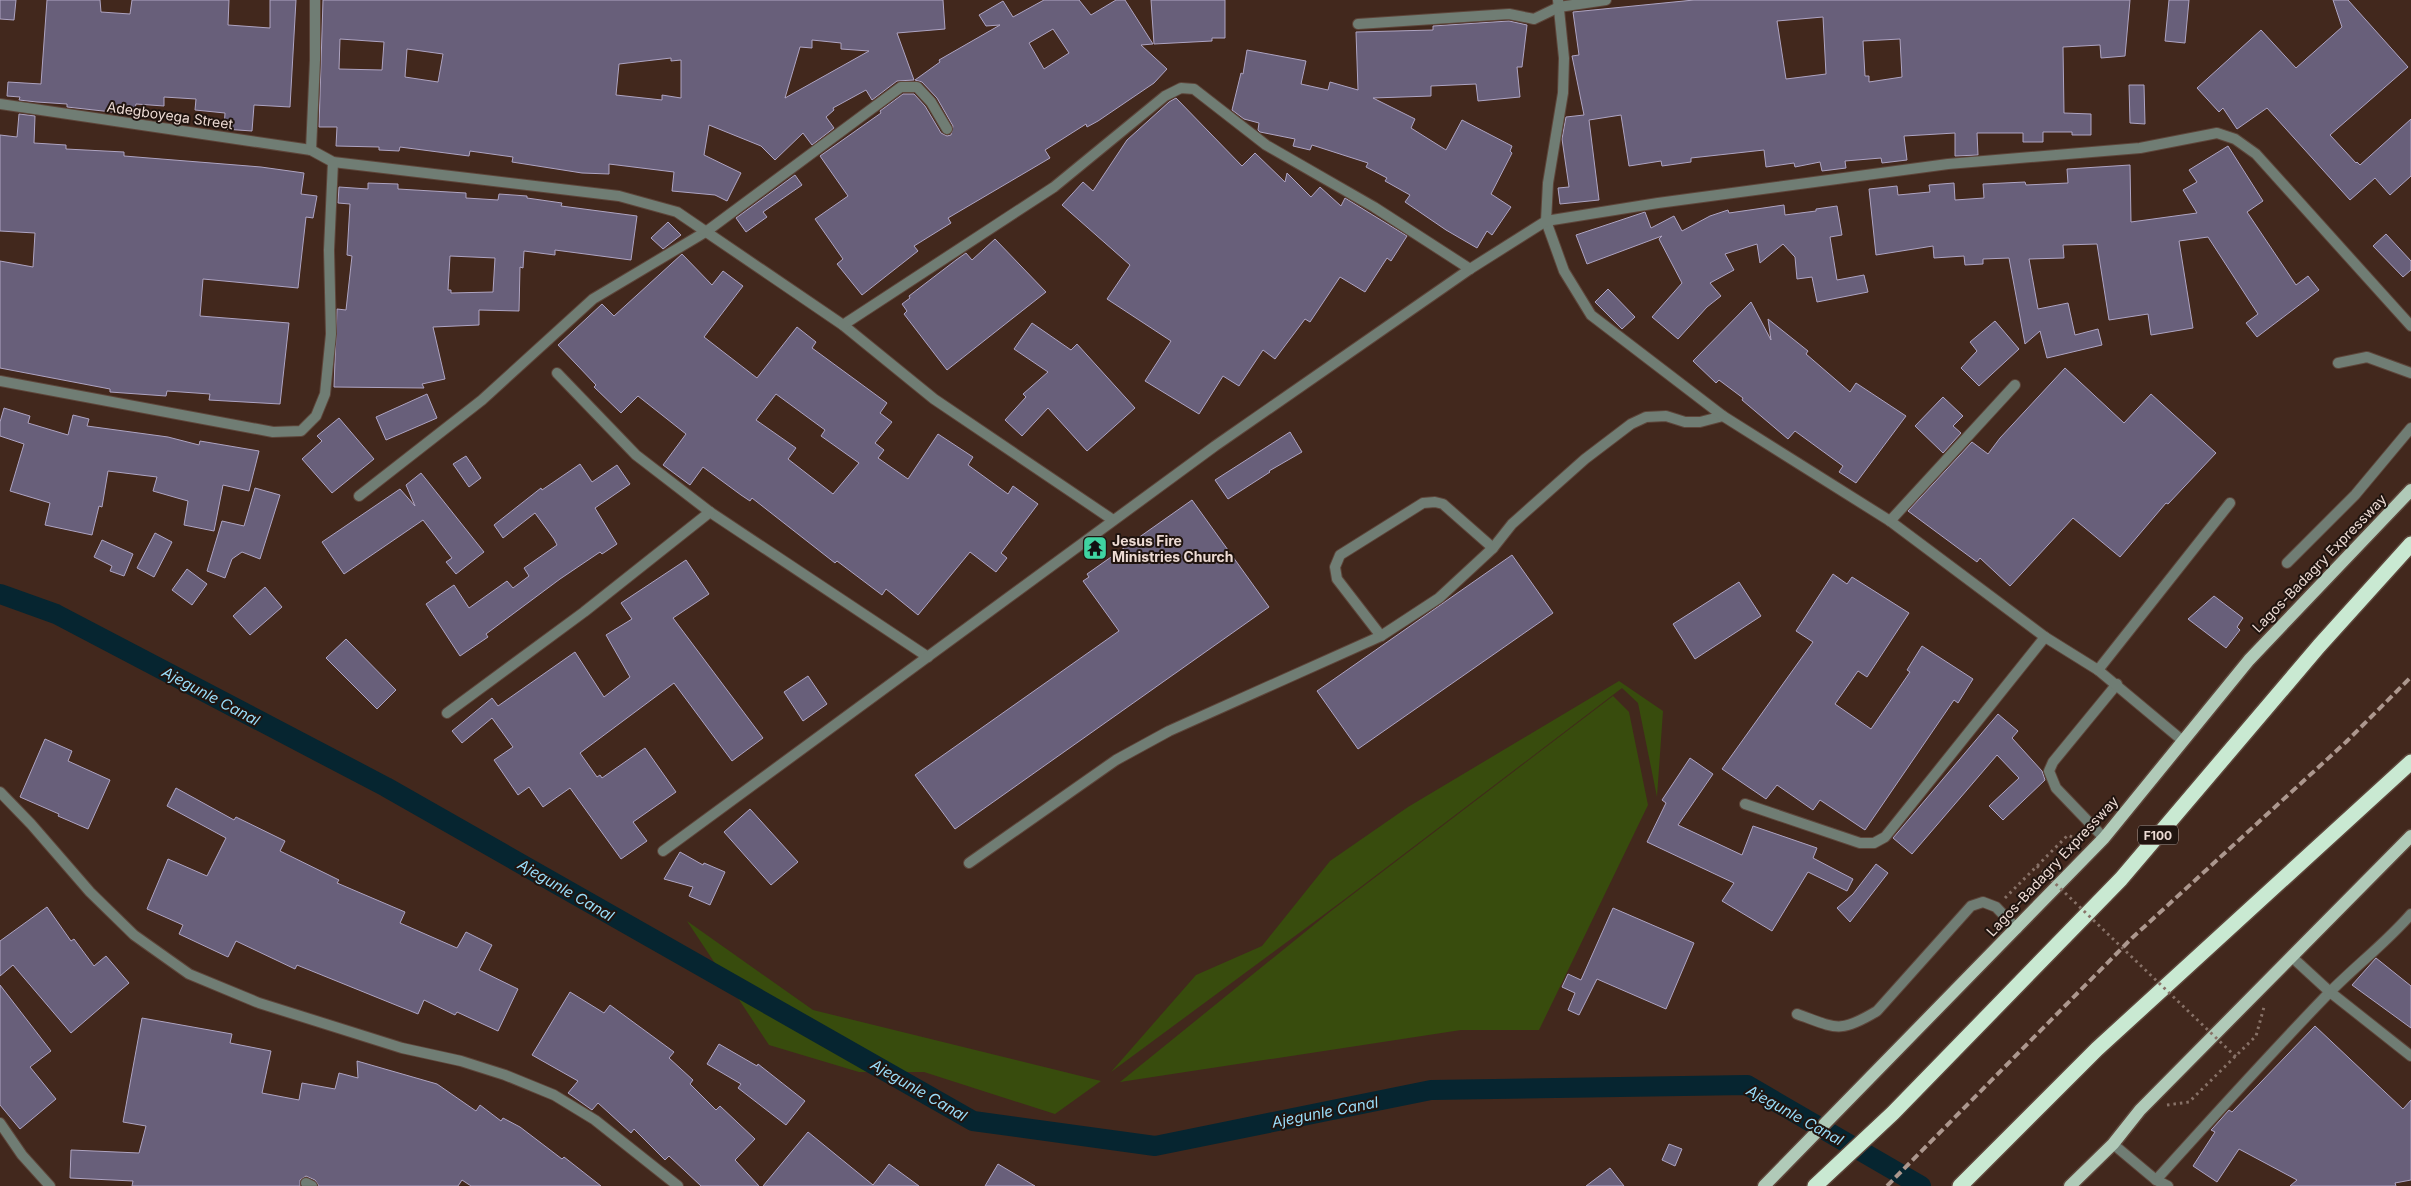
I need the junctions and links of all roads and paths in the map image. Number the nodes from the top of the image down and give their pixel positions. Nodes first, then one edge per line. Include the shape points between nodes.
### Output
1 (315, 0) edge
2 (1606, 0) edge
3 (1558, 3) edge
4 (1358, 24) dead end
5 (0, 104) edge
6 (947, 129) dead end
7 (311, 150) junction
8 (333, 162) junction
9 (1546, 221) junction
10 (707, 231) junction
11 (1470, 269) junction
12 (843, 325) junction
13 (2411, 326) edge
14 (2338, 363) dead end
15 (557, 373) dead end
16 (2411, 373) edge
17 (0, 380) edge
18 (2015, 385) dead end
19 (1723, 416) junction
20 (2411, 428) edge
21 (2411, 490) edge
22 (359, 496) dead end
23 (2230, 503) dead end
24 (710, 512) junction
25 (1113, 520) junction
26 (1890, 521) junction
27 (2411, 544) edge
28 (1493, 548) junction
29 (2287, 563) dead end
30 (1381, 636) junction
31 (2045, 637) junction
32 (928, 657) junction
33 (2098, 670) junction
34 (2117, 684) junction
35 (448, 713) dead end
36 (2183, 741) junction
37 (2411, 762) edge
38 (0, 792) edge
39 (1745, 804) dead end
40 (2411, 836) edge
41 (2104, 838) junction
42 (2095, 847) junction
43 (663, 851) dead end
44 (969, 862) dead end
45 (2037, 866) junction
46 (1996, 907) junction
47 (2411, 914) edge
48 (2017, 929) junction
49 (2293, 958) junction
50 (2330, 992) junction
51 (2266, 1002) dead end
52 (1797, 1014) dead end
53 (2411, 1056) edge
54 (2236, 1057) junction
55 (2140, 1110) junction
56 (0, 1123) edge
57 (2113, 1144) junction
58 (2156, 1180) junction
59 (1965, 1181) edge
60 (50, 1186) edge
61 (678, 1186) edge
62 (1764, 1186) edge
63 (1816, 1186) edge
64 (2070, 1186) edge
65 (2168, 1186) edge

1 - 7 street
2 - 3 street
3 - 4 street via 1534,18 1509,14
3 - 9 street via 1564,58 1563,93 1548,183
5 - 7 street, Adegboyega Street
6 - 10 street via 931,102 917,87 902,87
7 - 8 street, Adegboyega Street
8 - 10 street via 619,196 677,212
8 - 17 street via 331,334 325,394 316,416 300,431 274,432
9 - 11 street
9 - 13 street via 1948,164 2140,148 2217,134 2235,139 2256,154
9 - 19 street via 1564,271 1592,315
10 - 12 street
10 - 22 street via 593,299 482,400
11 - 12 street via 1374,207 1266,145 1194,89 1181,88 1166,96 1054,188
11 - 25 street via 1222,440
12 - 25 street via 934,399
14 - 16 street via 2367,356
15 - 24 street via 636,455
18 - 26 street
19 - 26 street
19 - 28 street via 1700,422 1685,422 1666,416 1646,417 1631,424 1585,459 1512,524
20 - 29 street via 2355,495
21 - 36 main road, Lagos-Badagry Expressway via 2249,660
23 - 33 street
24 - 32 street
24 - 35 street
25 - 32 street
26 - 31 street
27 - 63 highway, F100 via 2319,646 2121,879 1893,1113
28 - 30 street via 1439,598
28 - 30 street via 1443,504 1435,502 1422,503 1340,555 1335,567 1337,579
30 - 44 street via 1169,731 1116,760
31 - 33 street
31 - 39 street via 1885,837 1874,843 1860,843
32 - 43 street
33 - 34 street
34 - 36 street
34 - 41 street via 2049,771 2056,788
36 - 41 main road, Lagos-Badagry Expressway
37 - 59 highway via 2097,1050
38 - 61 street via 90,892 134,935 189,974 259,1003 402,1048 461,1061 554,1095 594,1120
40 - 49 main road
41 - 42 main road, Lagos-Badagry Expressway
42 - 45 path via 2068,835
42 - 48 main road, Lagos-Badagry Expressway
45 - 46 path
45 - 54 path, bridge
46 - 48 street
46 - 52 street via 1983,902 1971,906 1877,1012 1857,1023 1837,1028
47 - 50 street via 2383,946
48 - 62 main road, Lagos-Badagry Expressway
49 - 50 street
49 - 55 main road via 2272,975
50 - 53 street
50 - 58 street via 2248,1076
51 - 54 path via 2256,1036
54 - 55 path via 2188,1102
55 - 57 main road
56 - 60 street
57 - 58 street
57 - 64 main road
58 - 65 street

